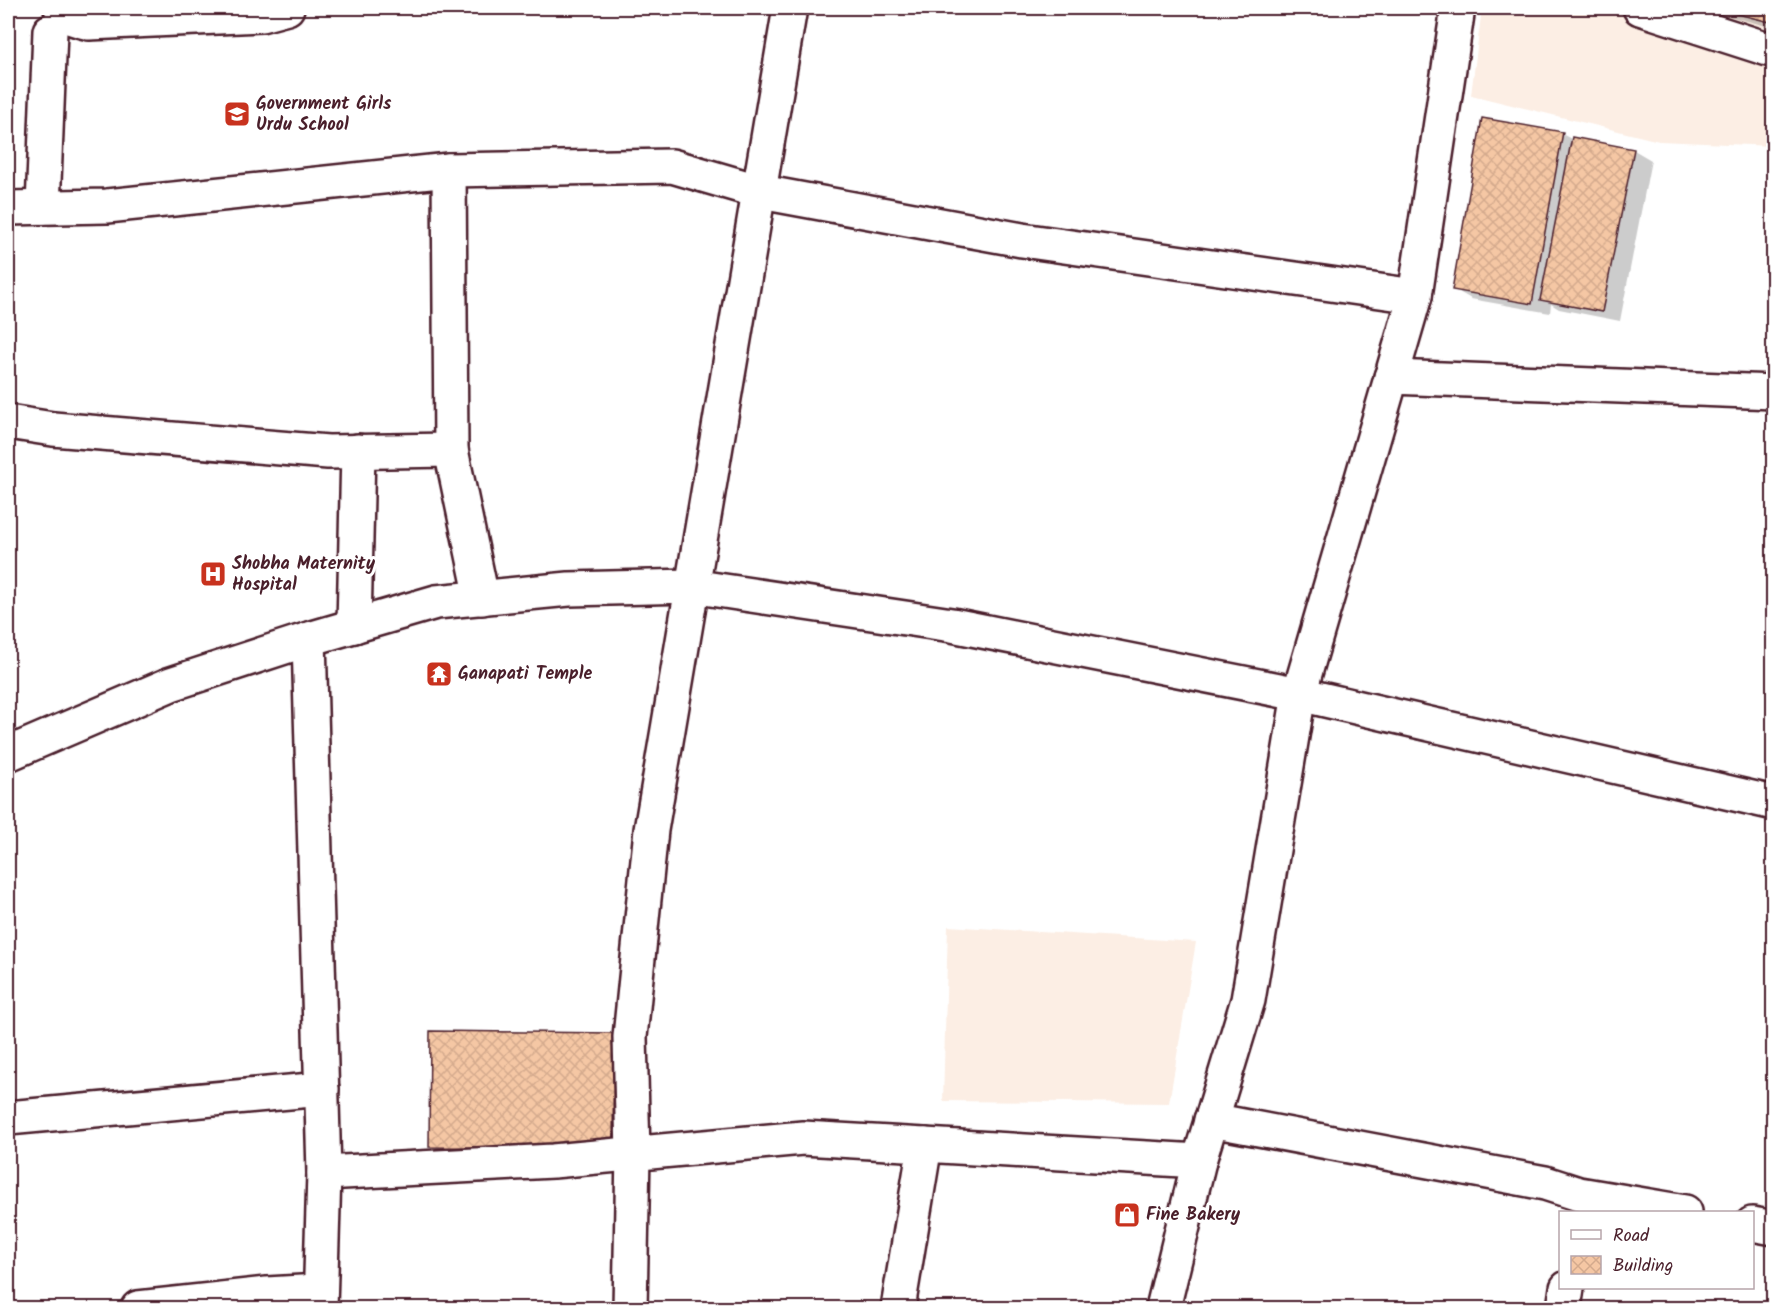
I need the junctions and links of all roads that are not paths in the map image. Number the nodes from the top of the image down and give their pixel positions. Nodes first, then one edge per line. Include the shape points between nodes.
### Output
1 (287, 8) edge
2 (790, 8) edge
3 (1458, 8) edge
4 (1640, 8) edge
5 (55, 20) edge
6 (1773, 51) edge
7 (448, 170) junction
8 (761, 192) junction
9 (43, 207) junction
10 (8, 208) edge
11 (1415, 296) junction
12 (1391, 377) junction
13 (1773, 392) edge
14 (8, 422) edge
15 (451, 450) junction
16 (358, 451) junction
17 (691, 586) junction
18 (482, 598) junction
19 (354, 626) junction
20 (309, 639) junction
21 (1299, 694) junction
22 (8, 754) edge
23 (1773, 803) edge
24 (322, 1089) junction
25 (8, 1118) edge
26 (1211, 1120) junction
27 (925, 1145) junction
28 (633, 1153) junction
29 (1199, 1161) junction
30 (324, 1173) junction
31 (1578, 1203) edge
32 (1673, 1211) edge
33 (1754, 1224) edge
34 (1773, 1228) edge
35 (1567, 1289) edge
36 (320, 1300) edge
37 (138, 1308) edge
38 (630, 1308) edge
39 (898, 1308) edge
40 (1163, 1308) edge
41 (1564, 1308) edge

1 - 5 street via 261,15 89,23 63,12
2 - 8 street
3 - 11 street
4 - 6 street
5 - 9 street
7 - 8 street via 672,166
7 - 9 street via 107,207
7 - 15 street
8 - 11 street via 1022,240
8 - 17 street
9 - 10 street
11 - 12 street
12 - 13 street
12 - 21 street
14 - 16 street via 328,452
15 - 16 street
15 - 18 street
16 - 19 street
17 - 18 street via 569,589
17 - 21 street via 952,625
17 - 28 street via 651,830 630,1037
18 - 19 street via 436,602
19 - 20 street
20 - 22 street via 171,684
20 - 24 street
21 - 23 street
21 - 26 street via 1248,1000
24 - 25 street
24 - 30 street
26 - 29 street
26 - 31 street via 1545,1183
27 - 28 street via 803,1138
27 - 29 street
27 - 39 street
28 - 30 street
28 - 38 street
29 - 40 street
30 - 36 street
31 - 32 street
33 - 34 street
35 - 41 street
36 - 37 street via 267,1294

